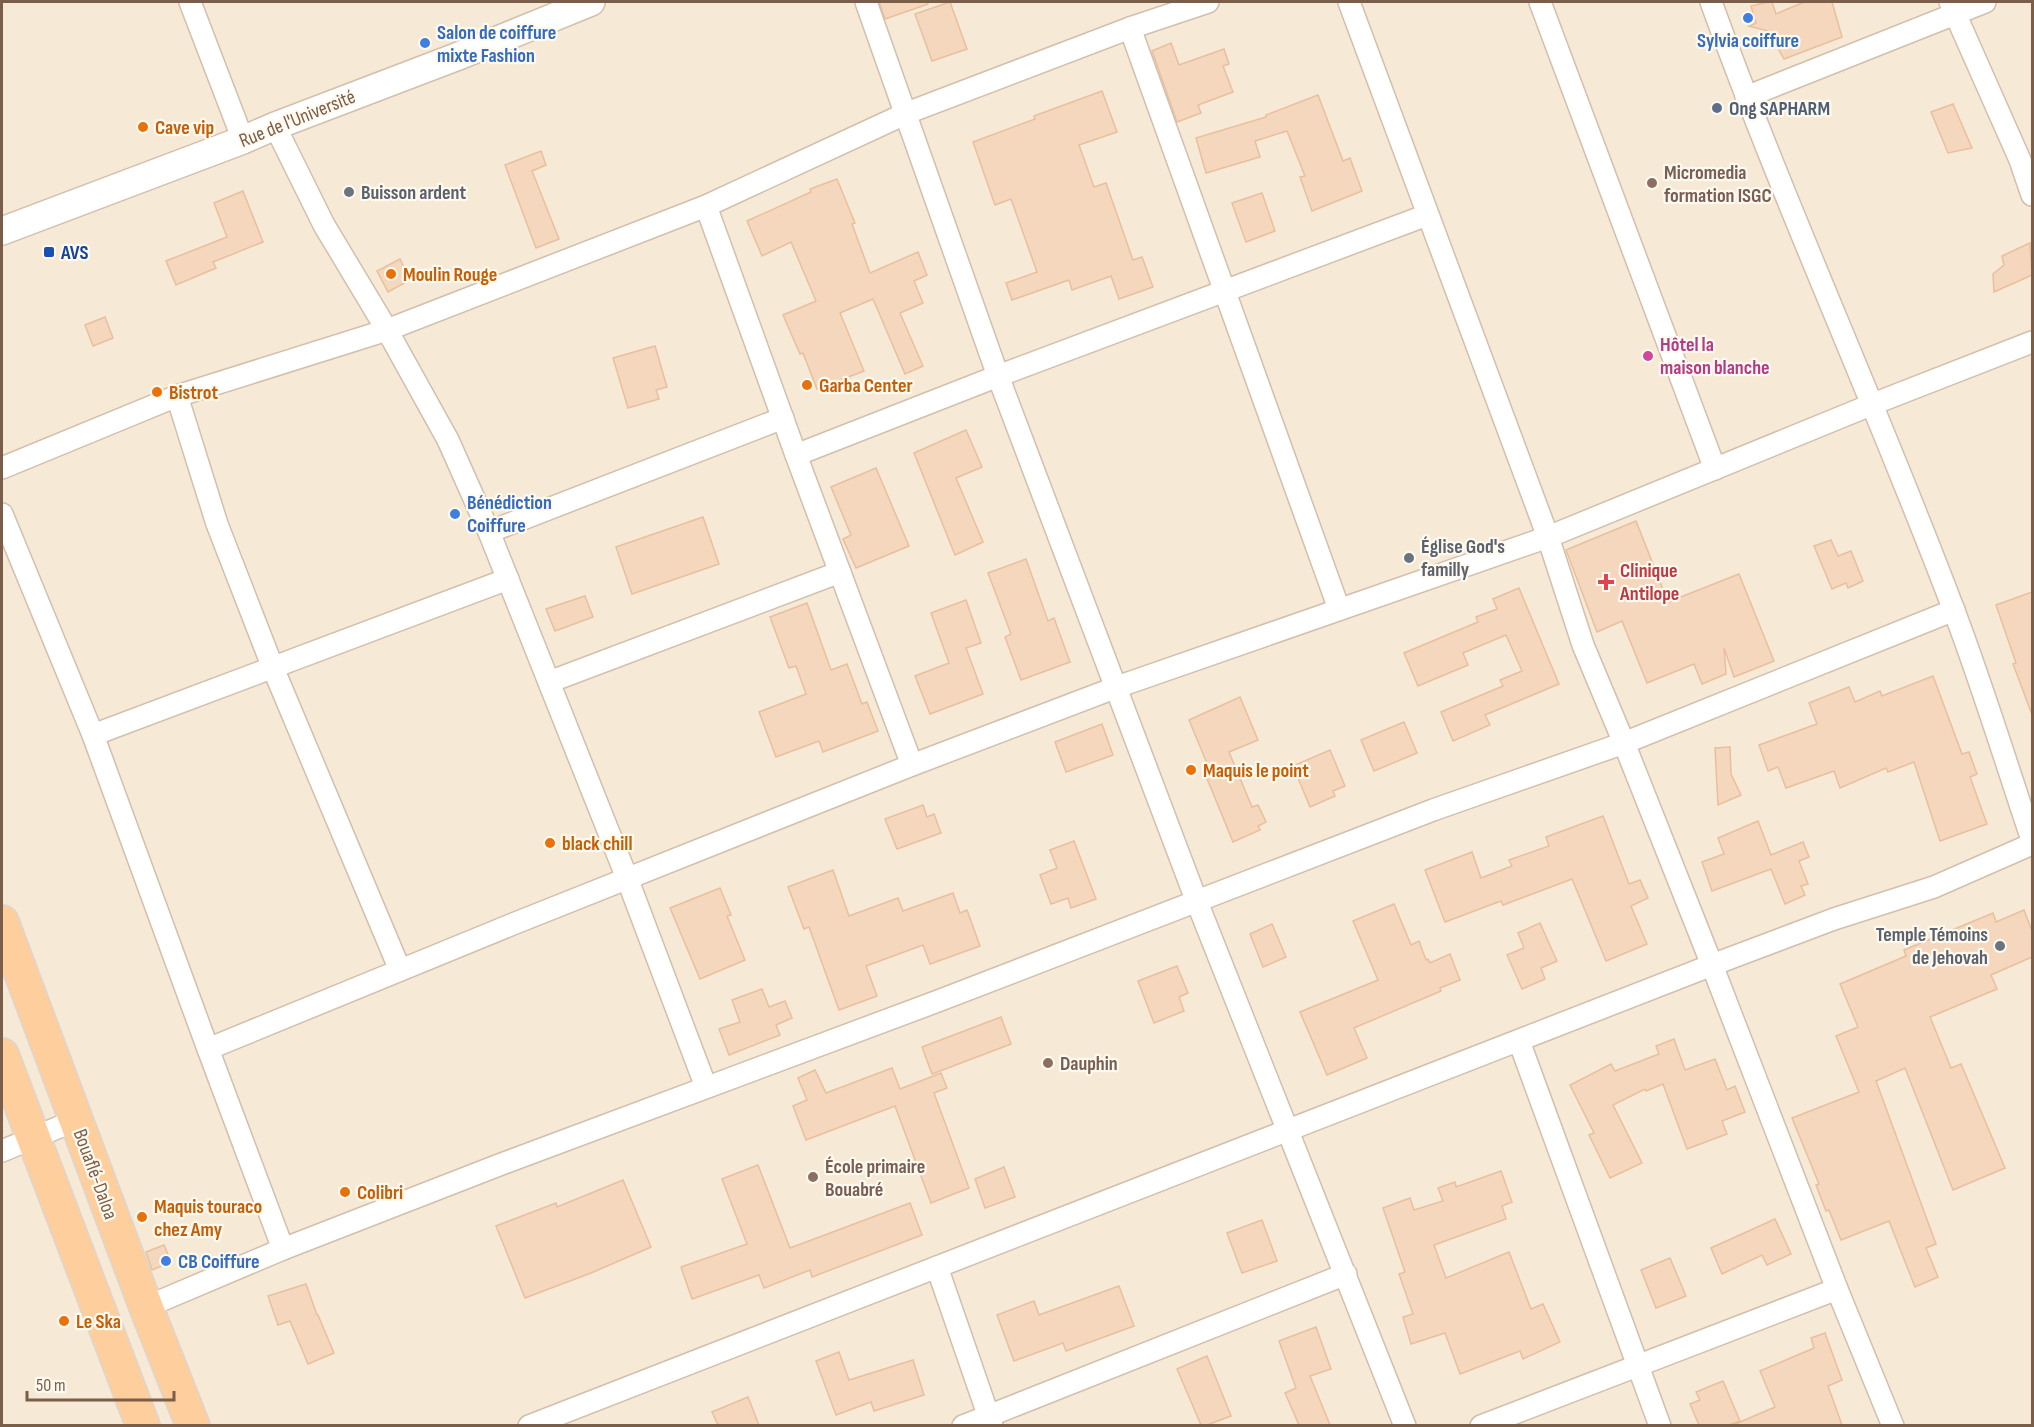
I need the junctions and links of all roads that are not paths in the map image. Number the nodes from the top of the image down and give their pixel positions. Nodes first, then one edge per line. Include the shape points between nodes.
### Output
1 (190, 2) edge
2 (591, 2) edge
3 (866, 2) edge
4 (1208, 2) edge
5 (1349, 2) edge
6 (1540, 2) edge
7 (1711, 2) edge
8 (1985, 2) edge
9 (1952, 7) edge
10 (1130, 28) junction
11 (1746, 97) junction
12 (907, 113) junction
13 (275, 126) junction
14 (243, 140) junction
15 (2032, 195) edge
16 (706, 206) junction
17 (1427, 215) junction
18 (2, 231) edge
19 (1224, 290) junction
20 (387, 330) junction
21 (2032, 342) edge
22 (998, 376) junction
23 (177, 396) junction
24 (1873, 404) junction
25 (783, 418) junction
26 (796, 455) junction
27 (2, 468) edge
28 (1715, 469) junction
29 (2, 514) edge
30 (489, 532) junction
31 (1548, 537) junction
32 (840, 572) junction
33 (508, 579) junction
34 (1339, 609) junction
35 (1954, 610) junction
36 (273, 668) junction
37 (549, 682) junction
38 (1117, 687) junction
39 (93, 735) junction
40 (1624, 743) junction
41 (912, 765) junction
42 (2032, 842) edge
43 (627, 878) junction
44 (1197, 902) junction
45 (2, 922) edge
46 (1712, 965) junction
47 (400, 970) junction
48 (1519, 1041) junction
49 (208, 1049) junction
50 (2, 1055) edge
51 (706, 1087) junction
52 (76, 1120) junction
53 (1288, 1130) junction
54 (32, 1138) junction
55 (2, 1151) edge
56 (284, 1250) junction
57 (936, 1267) junction
58 (1346, 1274) junction
59 (1837, 1289) junction
60 (146, 1307) junction
61 (1639, 1366) junction
62 (990, 1421) edge
63 (143, 1425) edge
64 (193, 1425) edge
65 (529, 1425) edge
66 (963, 1425) edge
67 (1405, 1425) edge
68 (1481, 1425) edge
69 (1660, 1425) edge
70 (1893, 1425) edge

1 - 14 street
2 - 13 street, Rue de l'Université
3 - 12 street
4 - 10 street
5 - 17 street
6 - 28 street
7 - 11 street
8 - 9 street
9 - 11 street
9 - 15 street
10 - 12 street
10 - 19 street
11 - 24 street
12 - 16 street
12 - 22 street
13 - 14 street, Rue de l'Université
13 - 20 street via 324,225
14 - 18 street, Rue de l'Université
16 - 20 street
16 - 25 street
17 - 19 street
17 - 31 street
19 - 22 street
19 - 34 street
20 - 23 street
20 - 30 street via 448,440
21 - 24 street
22 - 26 street
22 - 38 street
23 - 27 street
23 - 36 street via 217,524
24 - 28 street
24 - 35 street
25 - 26 street
25 - 30 street
26 - 32 street
28 - 31 street
29 - 39 street
30 - 33 street
31 - 34 street
31 - 40 street via 1583,645
32 - 37 street
32 - 41 street
33 - 36 street
33 - 37 street
34 - 38 street
35 - 40 street
35 - 42 street
36 - 39 street
36 - 47 street
37 - 43 street
38 - 41 street
38 - 44 street
39 - 49 street
40 - 44 street via 1433,810
40 - 46 street
41 - 43 street
42 - 46 street via 1934,887
43 - 47 street
43 - 51 street
44 - 51 street
44 - 53 street
45 - 52 highway, Bouaflé-Daloa
46 - 48 street
46 - 59 street
47 - 49 street
48 - 53 street
48 - 61 street
49 - 56 street
50 - 54 highway
51 - 56 street
52 - 54 street
52 - 60 highway, Bouaflé-Daloa
53 - 57 street
53 - 58 street
54 - 55 street
54 - 63 highway
56 - 60 street
57 - 62 street
57 - 65 street
58 - 62 street
58 - 67 street
59 - 61 street
59 - 70 street
60 - 64 highway, Bouaflé-Daloa
61 - 68 street
61 - 69 street
62 - 66 street

